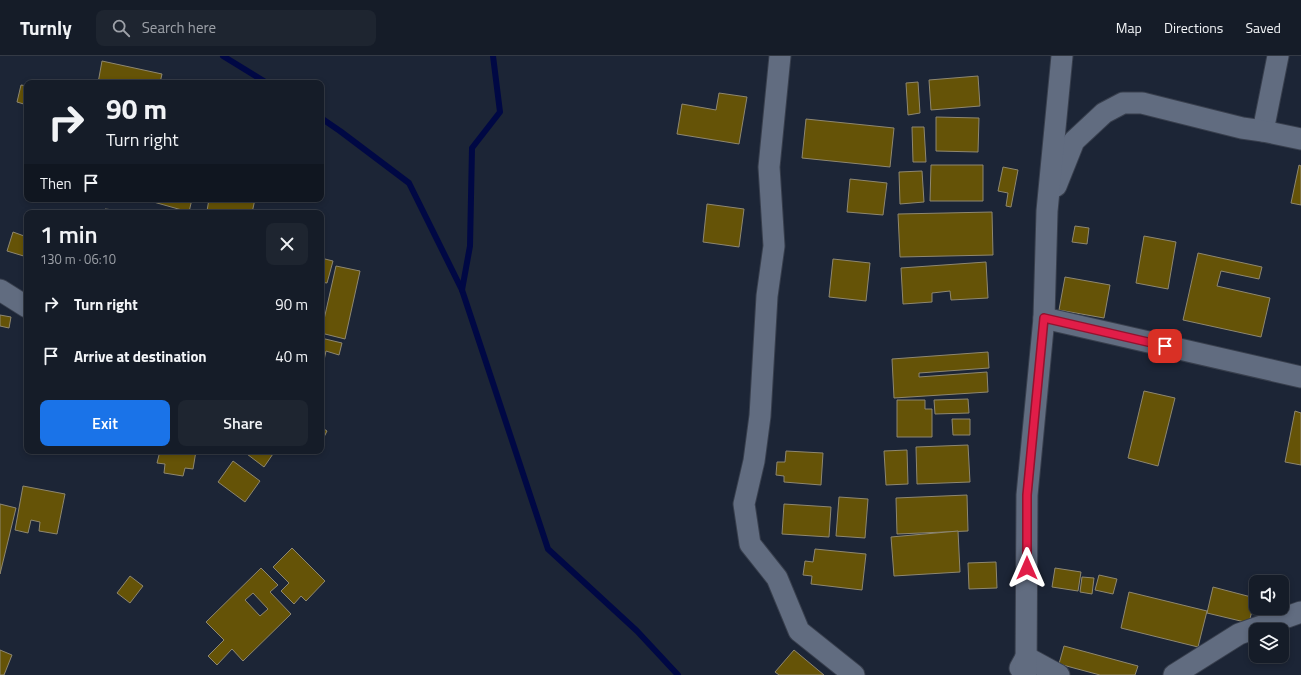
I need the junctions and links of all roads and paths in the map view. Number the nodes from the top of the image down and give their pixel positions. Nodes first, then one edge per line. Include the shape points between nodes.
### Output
1 (780, 56) edge
2 (1062, 56) edge
3 (1271, 56) edge
4 (1276, 56) edge
5 (1263, 131) junction
6 (1301, 139) edge
7 (1047, 211) junction
8 (0, 290) edge
9 (24, 306) edge
10 (1044, 318) junction
11 (1301, 377) edge
12 (1301, 612) edge
13 (1026, 666) edge
14 (854, 675) edge
15 (1016, 675) edge
16 (1060, 675) edge
17 (1174, 675) edge

1 - 14 street via 769,167 774,246 767,296 760,416 754,461 744,504 750,544 777,578 799,631
2 - 7 street
3 - 4 street
4 - 5 street
5 - 6 street
5 - 7 street via 1142,103 1123,103 1104,113 1074,141
7 - 10 street
8 - 9 street
10 - 11 street
10 - 13 street via 1027,495
12 - 17 street via 1239,634
13 - 15 street
13 - 16 street

